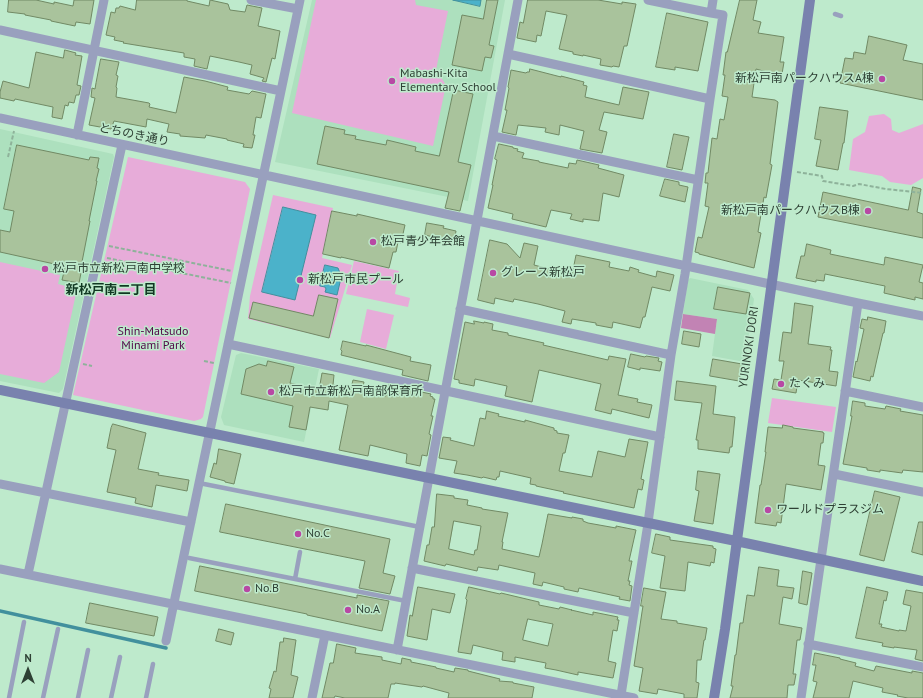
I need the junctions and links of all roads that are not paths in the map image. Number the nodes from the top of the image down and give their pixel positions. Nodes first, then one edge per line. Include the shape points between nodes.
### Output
1 (104, 0) edge
2 (251, 0) edge
3 (518, 0) edge
4 (648, 0) edge
5 (713, 0) edge
6 (810, 0) edge
7 (299, 5) edge
8 (710, 12) junction
9 (0, 30) edge
10 (94, 51) junction
11 (508, 54) junction
12 (281, 91) junction
13 (710, 99) junction
14 (0, 118) edge
15 (77, 135) junction
16 (493, 136) junction
17 (122, 145) junction
18 (264, 175) junction
19 (698, 180) junction
20 (476, 221) junction
21 (686, 266) junction
22 (771, 284) junction
23 (858, 303) junction
24 (460, 309) junction
25 (923, 316) edge
26 (228, 344) junction
27 (671, 355) junction
28 (0, 390) edge
29 (445, 391) junction
30 (845, 391) junction
31 (65, 403) junction
32 (923, 407) edge
33 (210, 433) junction
34 (660, 437) junction
35 (834, 474) junction
36 (428, 478) junction
37 (199, 483) junction
38 (0, 484) edge
39 (923, 492) edge
40 (46, 494) junction
41 (191, 522) junction
42 (647, 523) junction
43 (420, 527) junction
44 (736, 541) junction
45 (300, 552) dead end
46 (189, 558) dead end
47 (820, 559) junction
48 (412, 568) junction
49 (0, 569) edge
50 (28, 574) junction
51 (295, 579) junction
52 (923, 581) edge
53 (406, 601) junction
54 (174, 604) junction
55 (634, 613) junction
56 (24, 622) dead end
57 (58, 629) dead end
58 (325, 635) junction
59 (166, 641) dead end
60 (808, 644) junction
61 (88, 650) dead end
62 (397, 650) junction
63 (120, 657) dead end
64 (153, 664) dead end
65 (923, 667) edge
66 (621, 696) junction
67 (9, 698) edge
68 (43, 698) edge
69 (78, 698) edge
70 (111, 698) edge
71 (146, 698) edge
72 (312, 698) edge
73 (634, 698) edge
74 (714, 698) edge
75 (801, 698) edge

1 - 10 street
2 - 7 street
3 - 11 street
4 - 8 street
5 - 8 street
6 - 22 street, YURINOKI DORI
7 - 12 street
8 - 13 street via 723,15
9 - 10 street
10 - 12 street
10 - 15 street
11 - 13 street
11 - 16 street
12 - 18 street
13 - 19 street
14 - 15 street, とちのき通り
15 - 17 street, とちのき通り
16 - 19 street
16 - 20 street
17 - 18 street, とちのき通り
17 - 31 street
18 - 20 street, とちのき通り
18 - 26 street
19 - 21 street
20 - 21 street, とちのき通り
20 - 24 street
21 - 22 street, とちのき通り
21 - 27 street
22 - 23 street, とちのき通り
22 - 44 street, YURINOKI DORI
23 - 25 street, とちのき通り
23 - 30 street
24 - 27 street
24 - 29 street
26 - 29 street
26 - 33 street
27 - 34 street
28 - 31 street
29 - 34 street
29 - 36 street
30 - 32 street
30 - 35 street
31 - 33 street
31 - 40 street
33 - 36 street
33 - 37 street
34 - 42 street
35 - 39 street
35 - 47 street
36 - 42 street
36 - 43 street
37 - 41 street
37 - 43 lane
38 - 40 street
40 - 41 street
40 - 50 street
41 - 54 street
42 - 44 street
42 - 55 street
43 - 48 street
44 - 47 street
44 - 74 street, YURINOKI DORI
45 - 51 lane
46 - 51 lane
47 - 52 street
47 - 60 street
48 - 53 street
48 - 55 street
49 - 50 street
50 - 54 street
51 - 53 lane
53 - 62 street
54 - 58 street
54 - 59 street
55 - 66 street
56 - 67 lane
57 - 68 lane
58 - 62 street
58 - 72 street
60 - 65 street
60 - 75 street
61 - 69 lane
62 - 66 street
63 - 70 lane
64 - 71 lane
66 - 73 street

